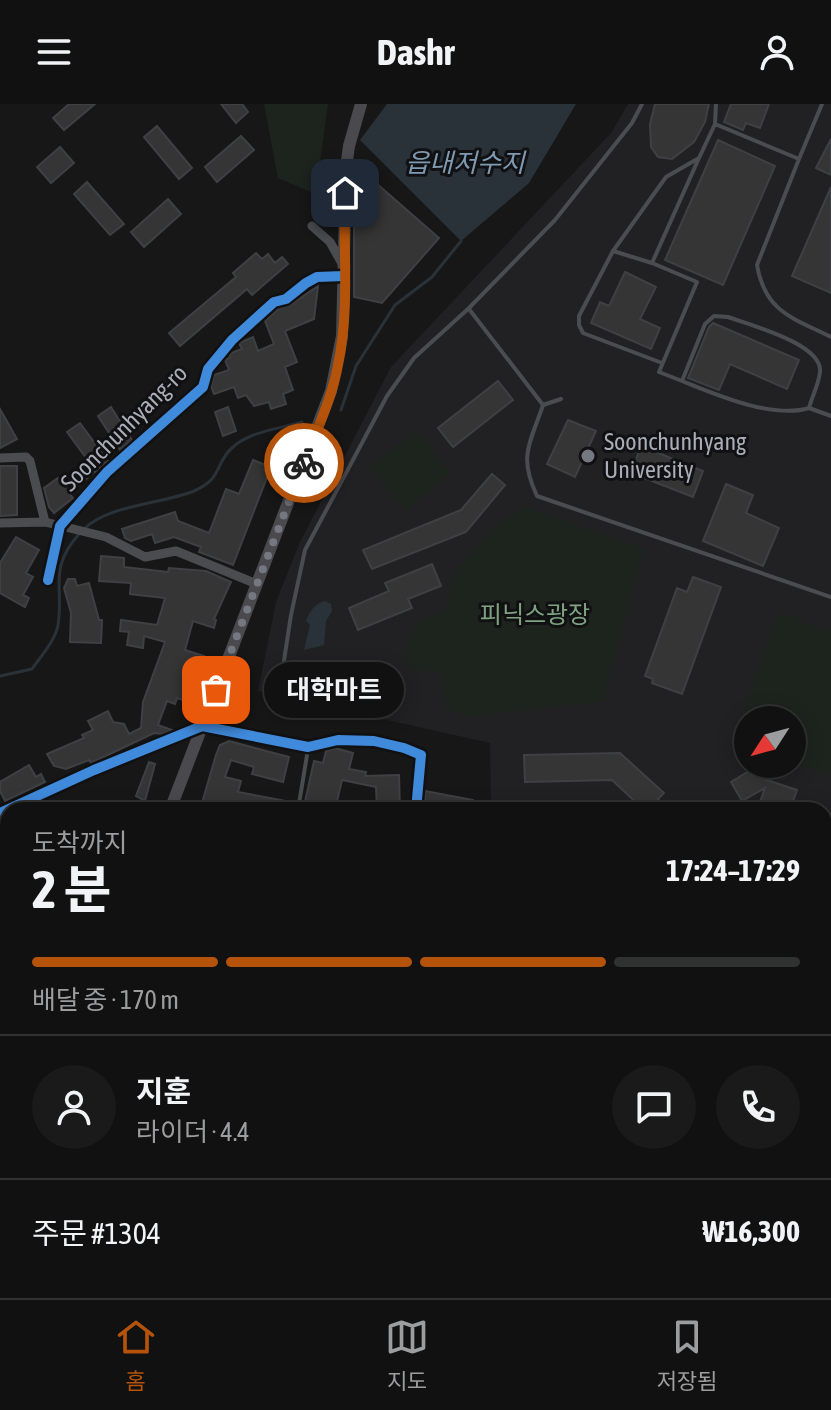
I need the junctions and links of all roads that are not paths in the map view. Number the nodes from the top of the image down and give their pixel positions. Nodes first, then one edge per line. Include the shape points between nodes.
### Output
1 (361, 104) edge
2 (642, 104) edge
3 (716, 104) edge
4 (822, 104) edge
5 (715, 124) junction
6 (699, 158) junction
7 (799, 159) junction
8 (312, 226) dead end
9 (613, 251) junction
10 (652, 263) junction
11 (344, 271) junction
12 (468, 309) junction
13 (831, 337) edge
14 (662, 363) junction
15 (682, 381) junction
16 (561, 399) dead end
17 (543, 405) junction
18 (809, 408) junction
19 (831, 416) edge
20 (0, 458) edge
21 (45, 522) junction
22 (0, 523) edge
23 (60, 526) junction
24 (48, 580) dead end
25 (257, 584) junction
26 (831, 597) edge
27 (281, 680) dead end
28 (202, 726) junction
29 (308, 747) junction
30 (24, 802) edge
31 (175, 802) edge
32 (299, 802) edge
33 (417, 802) edge

1 - 11 main road via 346,168
2 - 12 lane via 555,220
3 - 5 lane
4 - 7 lane
5 - 6 lane
5 - 7 lane
6 - 9 lane via 666,177
6 - 10 lane
7 - 13 lane via 757,265 759,277 779,311
8 - 11 street via 330,242
9 - 10 lane
9 - 14 lane via 579,325 583,333
10 - 14 lane via 697,282
11 - 23 street, Soonchunhyang-ro via 317,277 274,302 232,340 208,369 203,387 107,472
11 - 25 main road via 339,364
12 - 17 lane
12 - 27 lane via 414,358 387,396 305,550
14 - 15 lane via 659,372
15 - 18 lane via 720,397 782,411
15 - 18 lane via 705,324 714,316 728,317 806,348 818,359 821,371
16 - 17 lane
17 - 26 lane via 527,454 526,474 537,496
18 - 19 lane
20 - 21 street, Soonchunhyang-ro via 30,461
21 - 22 street, Soonchunhyang-ro
21 - 23 street, Soonchunhyang-ro
23 - 24 street
23 - 25 street via 106,537 145,557 176,551
25 - 28 main road
28 - 29 street
28 - 30 street
28 - 31 main road
29 - 32 lane
29 - 33 street via 338,740 374,741 421,755

